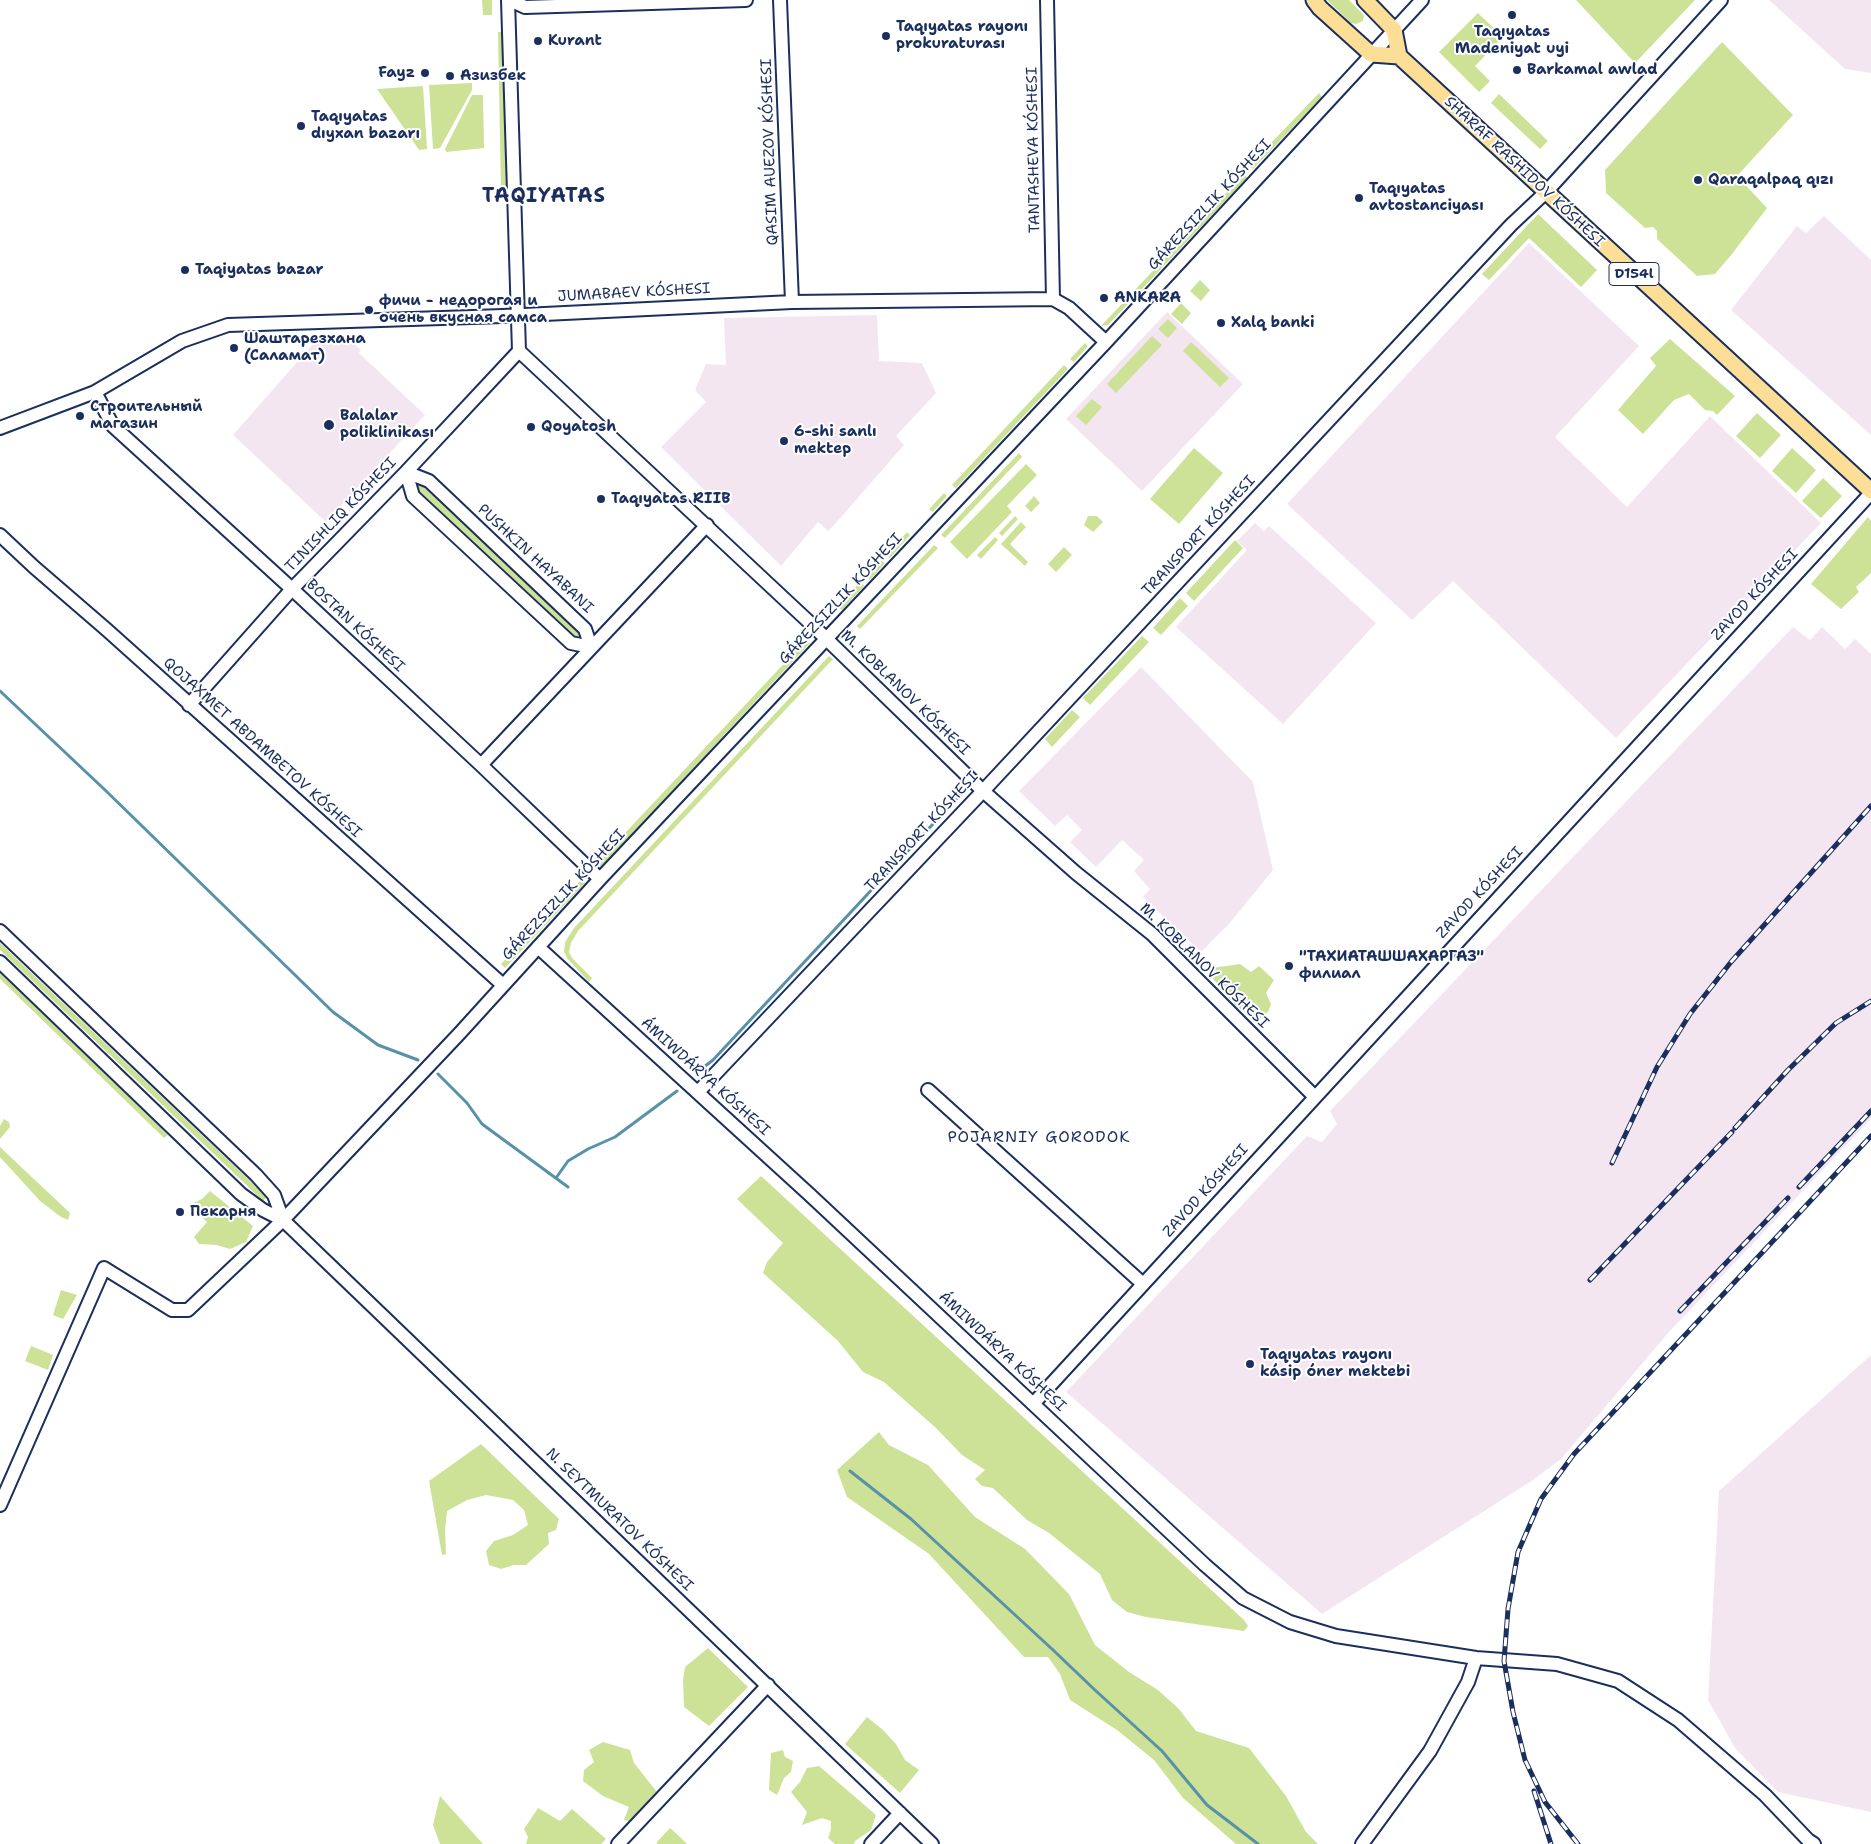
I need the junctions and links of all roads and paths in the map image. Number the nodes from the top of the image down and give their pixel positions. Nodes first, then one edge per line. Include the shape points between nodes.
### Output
1 (509, 0) edge
2 (746, 0) edge
3 (780, 0) edge
4 (1047, 0) edge
5 (1314, 0) edge
6 (1365, 0) edge
7 (1422, 0) edge
8 (1721, 0) edge
9 (1394, 30) junction
10 (1371, 54) junction
11 (1399, 56) junction
12 (1546, 192) junction
13 (1053, 299) junction
14 (792, 302) junction
15 (518, 315) junction
16 (1106, 342) junction
17 (519, 351) junction
18 (95, 392) junction
19 (0, 428) edge
20 (406, 472) junction
21 (1871, 492) edge
22 (707, 525) junction
23 (0, 535) edge
24 (292, 589) junction
25 (826, 639) junction
26 (591, 647) junction
27 (189, 704) junction
28 (481, 765) junction
29 (983, 791) junction
30 (600, 879) junction
31 (0, 931) edge
32 (538, 947) junction
33 (0, 962) edge
34 (504, 985) junction
35 (928, 1090) dead end
36 (698, 1092) junction
37 (1314, 1096) junction
38 (283, 1220) junction
39 (1143, 1284) junction
40 (1033, 1404) junction
41 (0, 1505) edge
42 (1476, 1658) junction
43 (768, 1685) junction
44 (900, 1814) junction
45 (618, 1844) edge
46 (871, 1844) edge
47 (932, 1844) edge
48 (1362, 1844) edge
49 (1814, 1844) edge

1 - 2 street via 524,7
1 - 15 street
3 - 14 street
4 - 13 street, TANTASHEVA KÓSHESI
5 - 10 main road
6 - 9 main road
7 - 9 street, GÁREZSIZLIK KÓSHESI
8 - 12 street, TRANSPORT KÓSHESI
9 - 10 street, GÁREZSIZLIK KÓSHESI
9 - 11 main road
10 - 11 main road
10 - 16 street, GÁREZSIZLIK KÓSHESI
11 - 12 main road, SHARAF RASHIDOV KÓSHESI / D154l
12 - 21 main road, SHARAF RASHIDOV KÓSHESI / D154l
12 - 29 street, TRANSPORT KÓSHESI
13 - 14 street, JUMABAEV KÓSHESI
13 - 16 street via 1069,308
14 - 15 street, JUMABAEV KÓSHESI
15 - 17 street
15 - 18 street, JUMABAEV KÓSHESI via 228,325 182,341
16 - 25 street, GÁREZSIZLIK KÓSHESI
17 - 20 street
17 - 22 street, M. KOBLANOV KÓSHESI
18 - 19 street, JUMABAEV KÓSHESI
18 - 24 street, BOSTAN KÓSHESI via 113,426
20 - 24 street
20 - 26 street via 428,481 585,629
20 - 26 street via 414,496 421,503 571,643
21 - 37 street, ZAVOD KÓSHESI
22 - 25 street, M. KOBLANOV KÓSHESI
22 - 26 street
23 - 27 street, QOJAXMET ABDAMBETOV KÓSHESI
24 - 27 street
24 - 28 street, BOSTAN KÓSHESI
25 - 29 street, M. KOBLANOV KÓSHESI
25 - 30 street, GÁREZSIZLIK KÓSHESI
26 - 28 street
27 - 34 street, QOJAXMET ABDAMBETOV KÓSHESI
28 - 30 street, BOSTAN KÓSHESI
29 - 36 street, TRANSPORT KÓSHESI
29 - 37 street, M. KOBLANOV KÓSHESI via 1076,873 1152,934
30 - 32 street, GÁREZSIZLIK KÓSHESI
31 - 38 street via 256,1175 274,1194
32 - 34 street, GÁREZSIZLIK KÓSHESI
32 - 36 street, ÁMIWDÁRYA KÓSHESI
33 - 38 street via 241,1194
34 - 38 street, GÁREZSIZLIK KÓSHESI
35 - 39 street
36 - 40 street, ÁMIWDÁRYA KÓSHESI
37 - 39 street, ZAVOD KÓSHESI
38 - 41 street, GÁREZSIZLIK KÓSHESI via 188,1310 172,1310 104,1268
38 - 43 street, N. SEYTMURATOV KÓSHESI
39 - 40 street, ZAVOD KÓSHESI
40 - 42 street, ÁMIWDÁRYA KÓSHESI via 1243,1598 1290,1622 1336,1636
42 - 48 street via 1468,1682 1430,1751
42 - 49 street, ÁMIWDÁRYA KÓSHESI via 1557,1664 1618,1681 1678,1720 1765,1795
43 - 44 street, N. SEYTMURATOV KÓSHESI
43 - 45 street
44 - 46 street
44 - 47 street, N. SEYTMURATOV KÓSHESI

